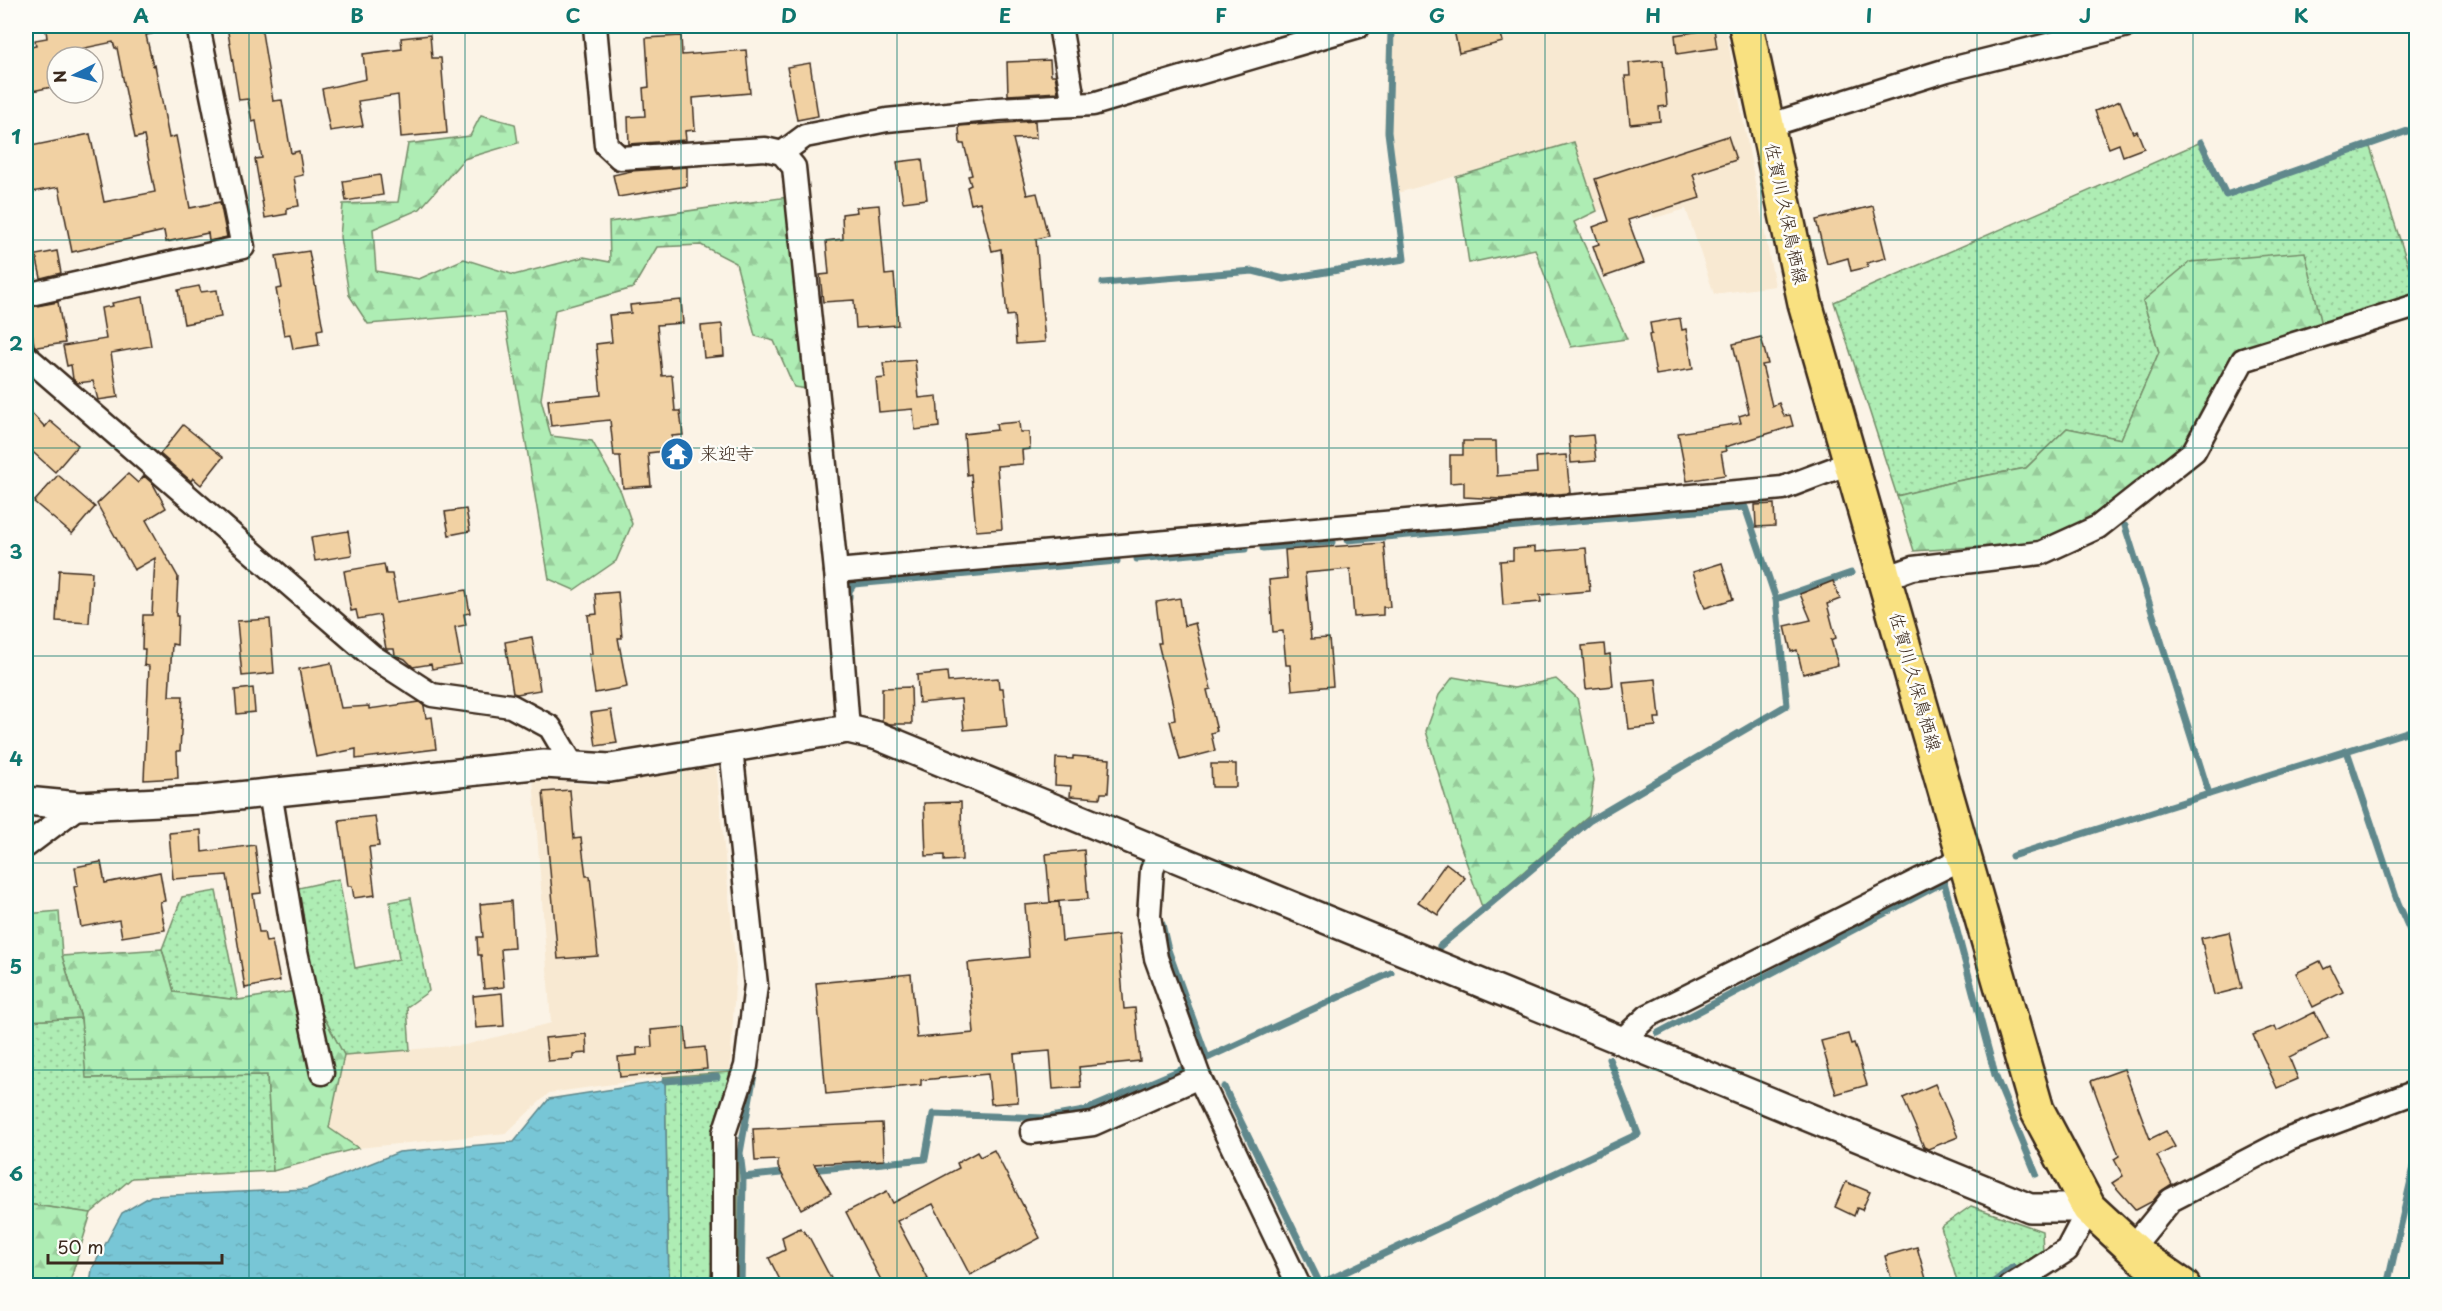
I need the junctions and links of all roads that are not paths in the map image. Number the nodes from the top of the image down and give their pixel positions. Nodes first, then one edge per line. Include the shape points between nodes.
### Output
1 (198, 26) edge
2 (595, 26) edge
3 (1060, 26) edge
4 (1359, 26) edge
5 (1746, 26) edge
6 (2124, 26) edge
7 (1074, 105) junction
8 (1767, 126) junction
9 (782, 153) junction
10 (26, 295) edge
11 (2416, 306) edge
12 (26, 356) edge
13 (1852, 462) junction
14 (836, 571) junction
15 (1885, 578) junction
16 (848, 729) junction
17 (731, 748) junction
18 (572, 764) junction
19 (270, 792) junction
20 (26, 801) edge
21 (79, 806) junction
22 (26, 846) edge
23 (1160, 851) junction
24 (1965, 860) junction
25 (1622, 1040) junction
26 (322, 1072) dead end
27 (1199, 1077) junction
28 (2416, 1092) edge
29 (1032, 1132) dead end
30 (2089, 1208) junction
31 (2132, 1248) junction
32 (724, 1286) edge
33 (1299, 1286) edge
34 (2011, 1286) edge
35 (2183, 1286) edge

1 - 10 street via 243,247
2 - 9 street via 606,145 620,158 765,149
3 - 7 street
4 - 7 street via 1093,104
5 - 8 main road, 佐賀川久保鳥栖線
6 - 8 street via 1947,70
7 - 9 street via 887,120 805,136
8 - 13 main road, 佐賀川久保鳥栖線 via 1805,303
9 - 14 street via 794,167
11 - 15 street via 2243,360 2194,451 2098,527 2042,552 1912,568
12 - 18 street via 372,656 432,695 511,706 550,727
13 - 14 street via 1783,488
13 - 15 main road, 佐賀川久保鳥栖線
14 - 16 street
15 - 24 main road, 佐賀川久保鳥栖線
16 - 17 street
16 - 23 street via 878,736
17 - 18 street via 610,768
17 - 32 street via 756,985 746,1066 724,1133
18 - 19 street
19 - 21 street
19 - 26 street via 296,951
20 - 21 street
21 - 22 street
23 - 25 street
23 - 27 street via 1152,870 1149,916 1156,958
24 - 25 street via 1648,1016
24 - 30 main road, 佐賀川久保鳥栖線 via 2037,1110
25 - 30 street via 2030,1208
27 - 29 street via 1093,1124
27 - 33 street
28 - 31 street via 2289,1139 2170,1200
30 - 31 main road, 佐賀川久保鳥栖線
30 - 34 street via 2067,1250
31 - 35 main road, 佐賀川久保鳥栖線

